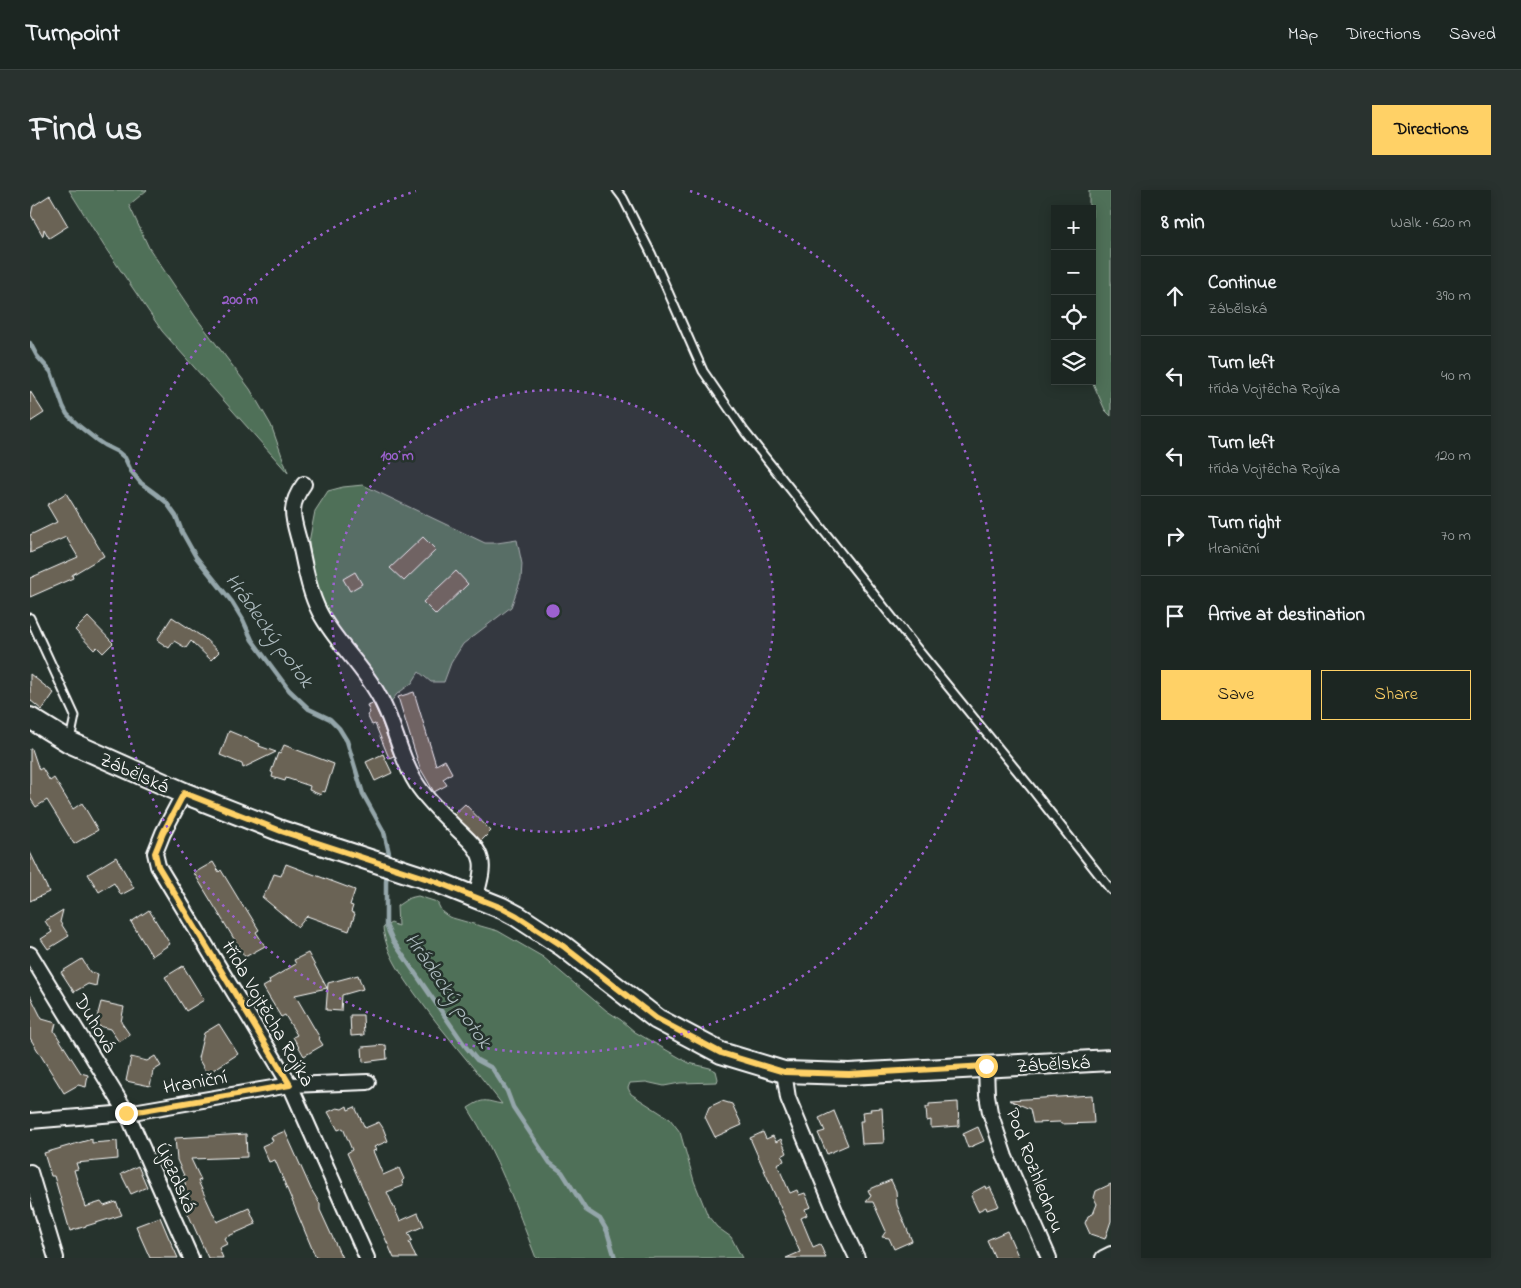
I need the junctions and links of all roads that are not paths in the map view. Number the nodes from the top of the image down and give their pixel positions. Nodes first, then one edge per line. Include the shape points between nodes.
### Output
1 (617, 190) edge
2 (304, 484) dead end
3 (30, 618) edge
4 (30, 718) edge
5 (69, 742) junction
6 (184, 793) junction
7 (1111, 890) edge
8 (476, 897) junction
9 (30, 954) edge
10 (1111, 1060) edge
11 (986, 1066) junction
12 (784, 1072) junction
13 (368, 1082) dead end
14 (290, 1085) junction
15 (126, 1113) junction
16 (30, 1121) edge
17 (30, 1172) edge
18 (1111, 1254) edge
19 (56, 1258) edge
20 (191, 1258) edge
21 (367, 1258) edge
22 (856, 1258) edge
23 (1049, 1258) edge
24 (1103, 1258) edge

1 - 7 lane via 651,253 703,371 744,432
2 - 8 street via 292,509 311,591 334,634 380,696 416,783 477,850 482,861
3 - 5 lane via 75,716
4 - 5 main road, Zábělská
5 - 6 main road, Zábělská
6 - 8 main road, Zábělská via 281,831
6 - 14 street, třída Vojtěcha Rojíka via 155,853 158,866
8 - 12 main road, Zábělská via 517,916 555,941 657,1019 721,1053
9 - 15 street, Duhová
10 - 11 main road, Zábělská
11 - 12 main road, Zábělská via 849,1074
11 - 23 street, Pod Rozhlednou via 987,1095 993,1121 1005,1157
12 - 22 street via 788,1098
13 - 14 street, Hraniční
14 - 15 street, Hraniční
14 - 21 street, třída Vojtěcha Rojíka
15 - 16 street, Hraniční
15 - 20 street, Újezdská
17 - 19 street
18 - 24 street

